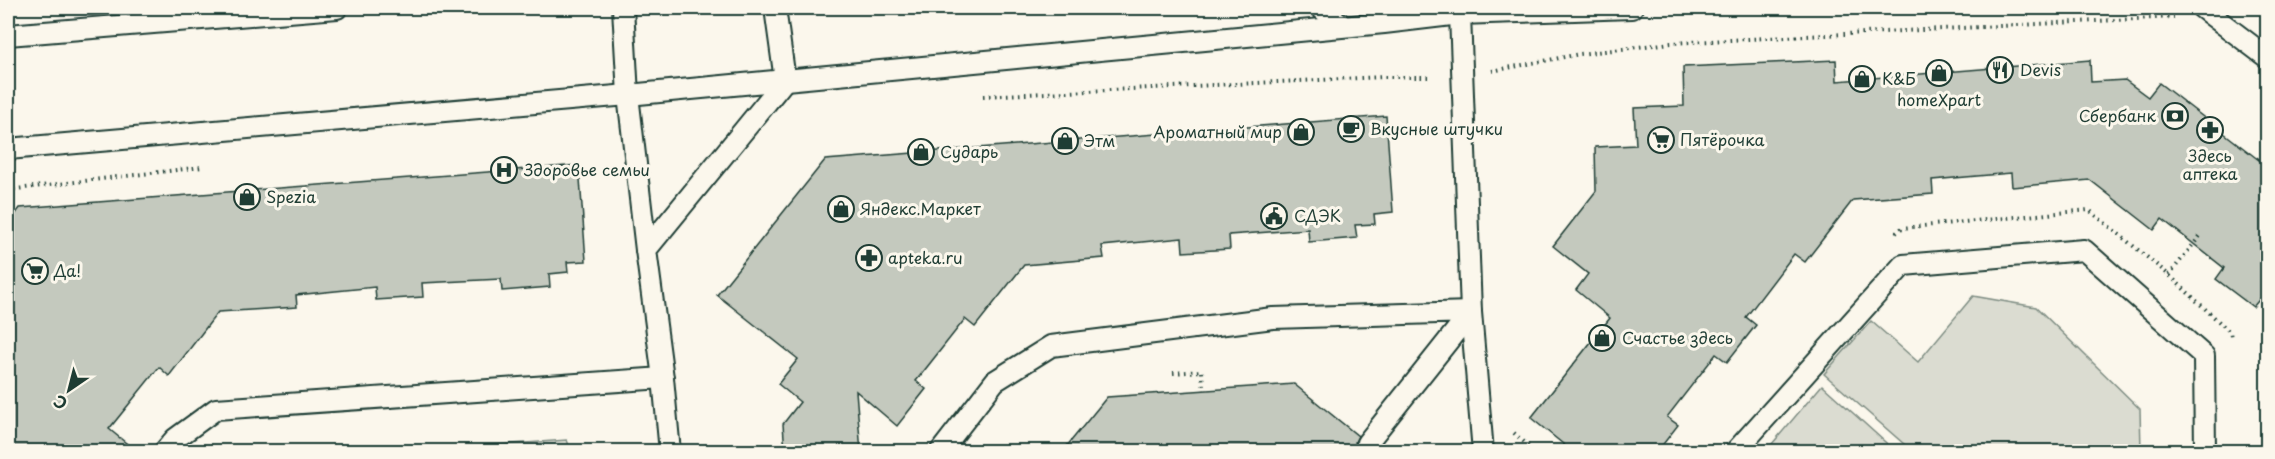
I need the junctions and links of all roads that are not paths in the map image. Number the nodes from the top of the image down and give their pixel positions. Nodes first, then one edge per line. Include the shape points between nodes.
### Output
1 (337, 8) edge
2 (623, 8) edge
3 (775, 8) edge
4 (1321, 8) edge
5 (1632, 8) edge
6 (1464, 11) edge
7 (2206, 11) edge
8 (1343, 26) junction
9 (8, 35) edge
10 (2268, 58) edge
11 (785, 80) junction
12 (628, 95) junction
13 (8, 149) edge
14 (646, 250) junction
15 (1471, 312) junction
16 (663, 378) junction
17 (1367, 443) dead end
18 (164, 452) edge
19 (670, 452) edge
20 (940, 452) edge
21 (1483, 452) edge
22 (1735, 452) edge
23 (2205, 452) edge

1 - 9 lane
2 - 12 lane
3 - 11 lane
4 - 8 lane
5 - 6 lane
6 - 8 lane
6 - 15 lane via 1462,77
7 - 10 lane
8 - 11 lane
11 - 12 lane
11 - 14 lane
12 - 13 lane
12 - 14 lane
14 - 16 lane
15 - 17 lane
15 - 20 lane via 1273,318 1051,346 995,381
15 - 21 lane
16 - 18 lane via 216,409 175,439
16 - 19 lane
22 - 23 lane via 1903,265 2084,250 2204,356

